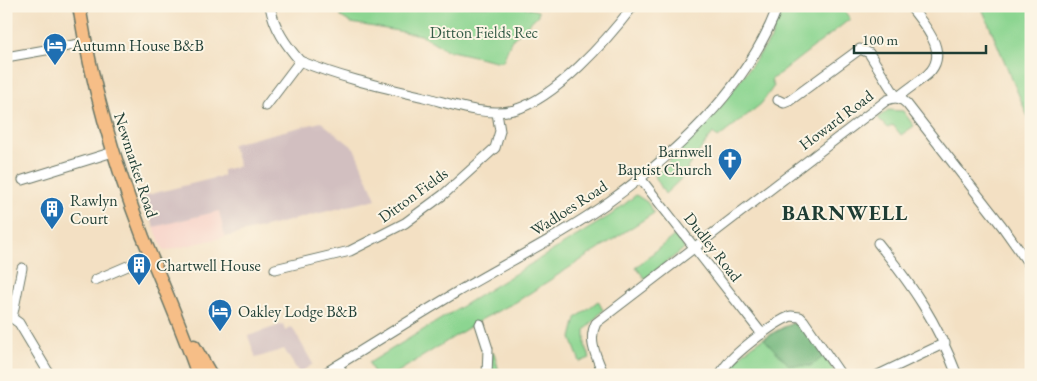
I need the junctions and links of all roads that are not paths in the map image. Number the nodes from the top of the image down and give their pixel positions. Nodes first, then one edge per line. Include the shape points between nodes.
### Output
1 (80, 6) edge
2 (270, 6) edge
3 (633, 6) edge
4 (778, 6) edge
5 (910, 6) edge
6 (85, 44) junction
7 (6, 57) edge
8 (300, 61) junction
9 (898, 98) junction
10 (778, 100) dead end
11 (266, 106) dead end
12 (497, 113) junction
13 (113, 152) junction
14 (640, 178) junction
15 (23, 180) dead end
16 (878, 242) dead end
17 (694, 248) junction
18 (151, 256) junction
19 (1031, 267) edge
20 (22, 268) dead end
21 (275, 269) dead end
22 (94, 280) dead end
23 (9, 318) edge
24 (480, 324) dead end
25 (182, 327) junction
26 (762, 334) junction
27 (945, 343) junction
28 (338, 365) junction
29 (50, 375) edge
30 (198, 375) edge
31 (211, 375) edge
32 (322, 375) edge
33 (344, 375) edge
34 (487, 375) edge
35 (604, 375) edge
36 (721, 375) edge
37 (841, 375) edge
38 (878, 375) edge
39 (957, 375) edge

1 - 6 main road, Newmarket Road
2 - 8 street via 279,31
3 - 12 street via 613,31 548,93 523,106
4 - 14 street, Wadloes Road via 769,30 736,81 695,128
5 - 9 street via 938,52 930,73
6 - 7 street
6 - 13 main road, Newmarket Road
8 - 11 street
8 - 12 street via 336,76
9 - 10 street via 868,52 860,49 789,101
9 - 17 street, Howard Road via 887,100
9 - 19 street, Howard Road via 907,104
12 - 21 street, Ditton Fields via 500,132 495,148 443,195 405,223 350,251
13 - 15 street
13 - 18 main road, Newmarket Road
14 - 17 street, Dudley Road
14 - 28 street, Wadloes Road via 552,238
16 - 27 street via 914,288
17 - 26 street, Dudley Road
17 - 35 street, Howard Road via 596,323 592,342
18 - 22 street
18 - 25 main road, Newmarket Road
20 - 23 street
23 - 29 street via 19,323
24 - 34 street via 488,349
25 - 30 main road, Newmarket Road
25 - 31 main road, Newmarket Road
26 - 36 street via 724,365
26 - 37 street via 786,317 800,317
27 - 38 street
27 - 39 street
28 - 32 street, Wadloes Road
28 - 33 street

